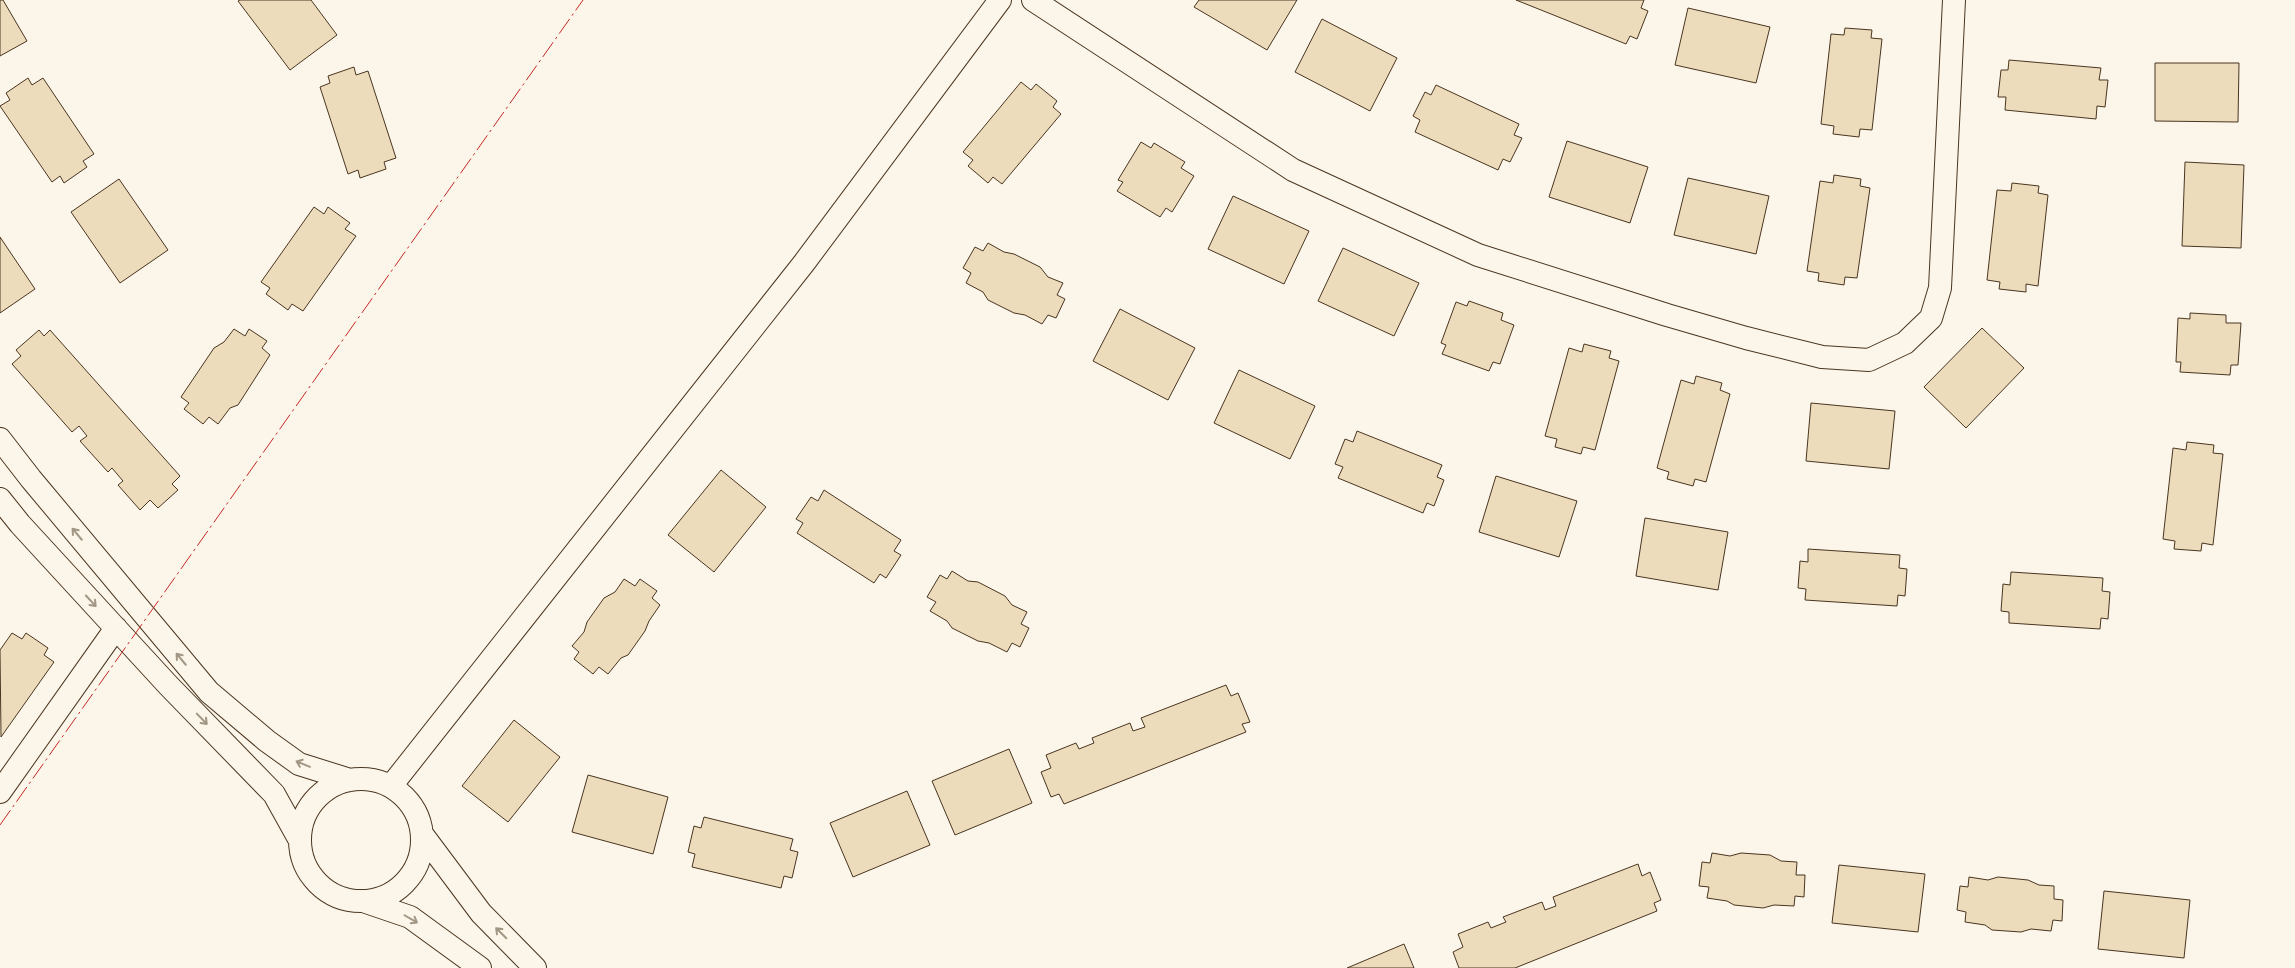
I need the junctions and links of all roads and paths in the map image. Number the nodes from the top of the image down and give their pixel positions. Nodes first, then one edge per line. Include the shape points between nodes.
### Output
1 (1000, 0) edge
2 (1033, 0) edge
3 (1954, 0) edge
4 (0, 438) edge
5 (0, 499) edge
6 (116, 628) junction
7 (350, 780) junction
8 (391, 786) junction
9 (0, 792) edge
10 (422, 834) junction
11 (299, 839) junction
12 (366, 902) junction
13 (480, 968) edge
14 (535, 968) edge

1 - 8 street via 804,263
2 - 3 street via 1293,170 1478,255 1746,338 1822,357 1869,360 1904,343 1931,318 1940,288
7 -> 4 street via 299,764 209,692 31,480
5 -> 6 street
6 - 9 street
6 -> 11 street via 274,794
7 - 8 street via 371,780
7 - 11 street via 330,787 314,800 303,819
8 - 10 street via 407,799 418,816
10 - 12 street via 421,854 414,872 401,887 385,897
14 -> 10 street via 482,914
11 - 12 street via 302,860 312,879 328,893 346,900
12 -> 13 street via 410,917

